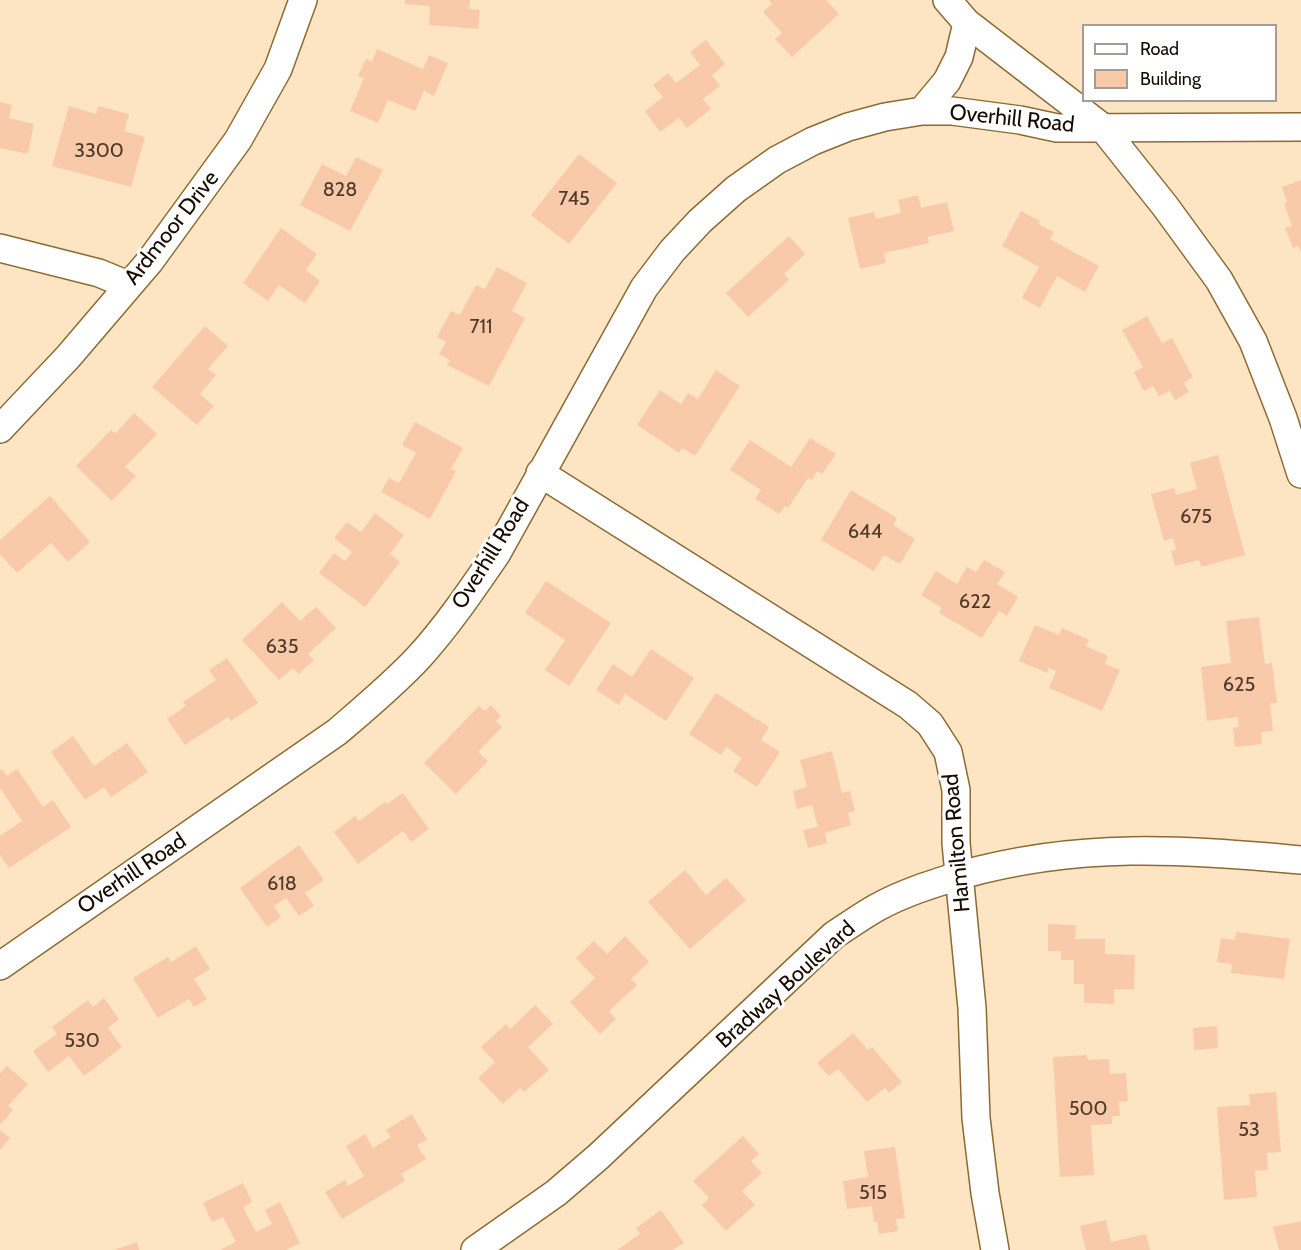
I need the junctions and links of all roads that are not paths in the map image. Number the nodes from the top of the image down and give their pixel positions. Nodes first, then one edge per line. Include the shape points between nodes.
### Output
1 (303, 0) edge
2 (947, 0) edge
3 (967, 23) junction
4 (922, 111) junction
5 (1102, 127) junction
6 (1301, 127) edge
7 (0, 248) edge
8 (128, 285) junction
9 (0, 429) edge
10 (540, 473) junction
11 (1301, 474) edge
12 (1301, 860) edge
13 (958, 876) junction
14 (0, 966) edge
15 (476, 1250) edge
16 (995, 1250) edge

1 - 8 street, Ardmoor Drive via 278,69 238,141
2 - 3 street
3 - 4 street, Overhill Road via 947,81
3 - 5 street
4 - 5 street, Overhill Road via 980,114 1057,128
4 - 10 street, Overhill Road via 848,127 813,141 744,183 700,221 644,288
5 - 6 street, Overhill Road
5 - 11 street via 1219,280 1253,341
7 - 8 street via 99,273
8 - 9 street, Ardmoor Drive
10 - 13 street, Hamilton Road via 846,665 930,723 948,752 956,790
10 - 14 street, Overhill Road via 476,584 420,656 379,696 337,732
12 - 13 street, Bradway Boulevard via 1146,849 1085,852 998,865
13 - 15 street, Bradway Boulevard via 899,897 834,935 598,1157 556,1193
13 - 16 street, Hamilton Road via 972,1008 980,1154

